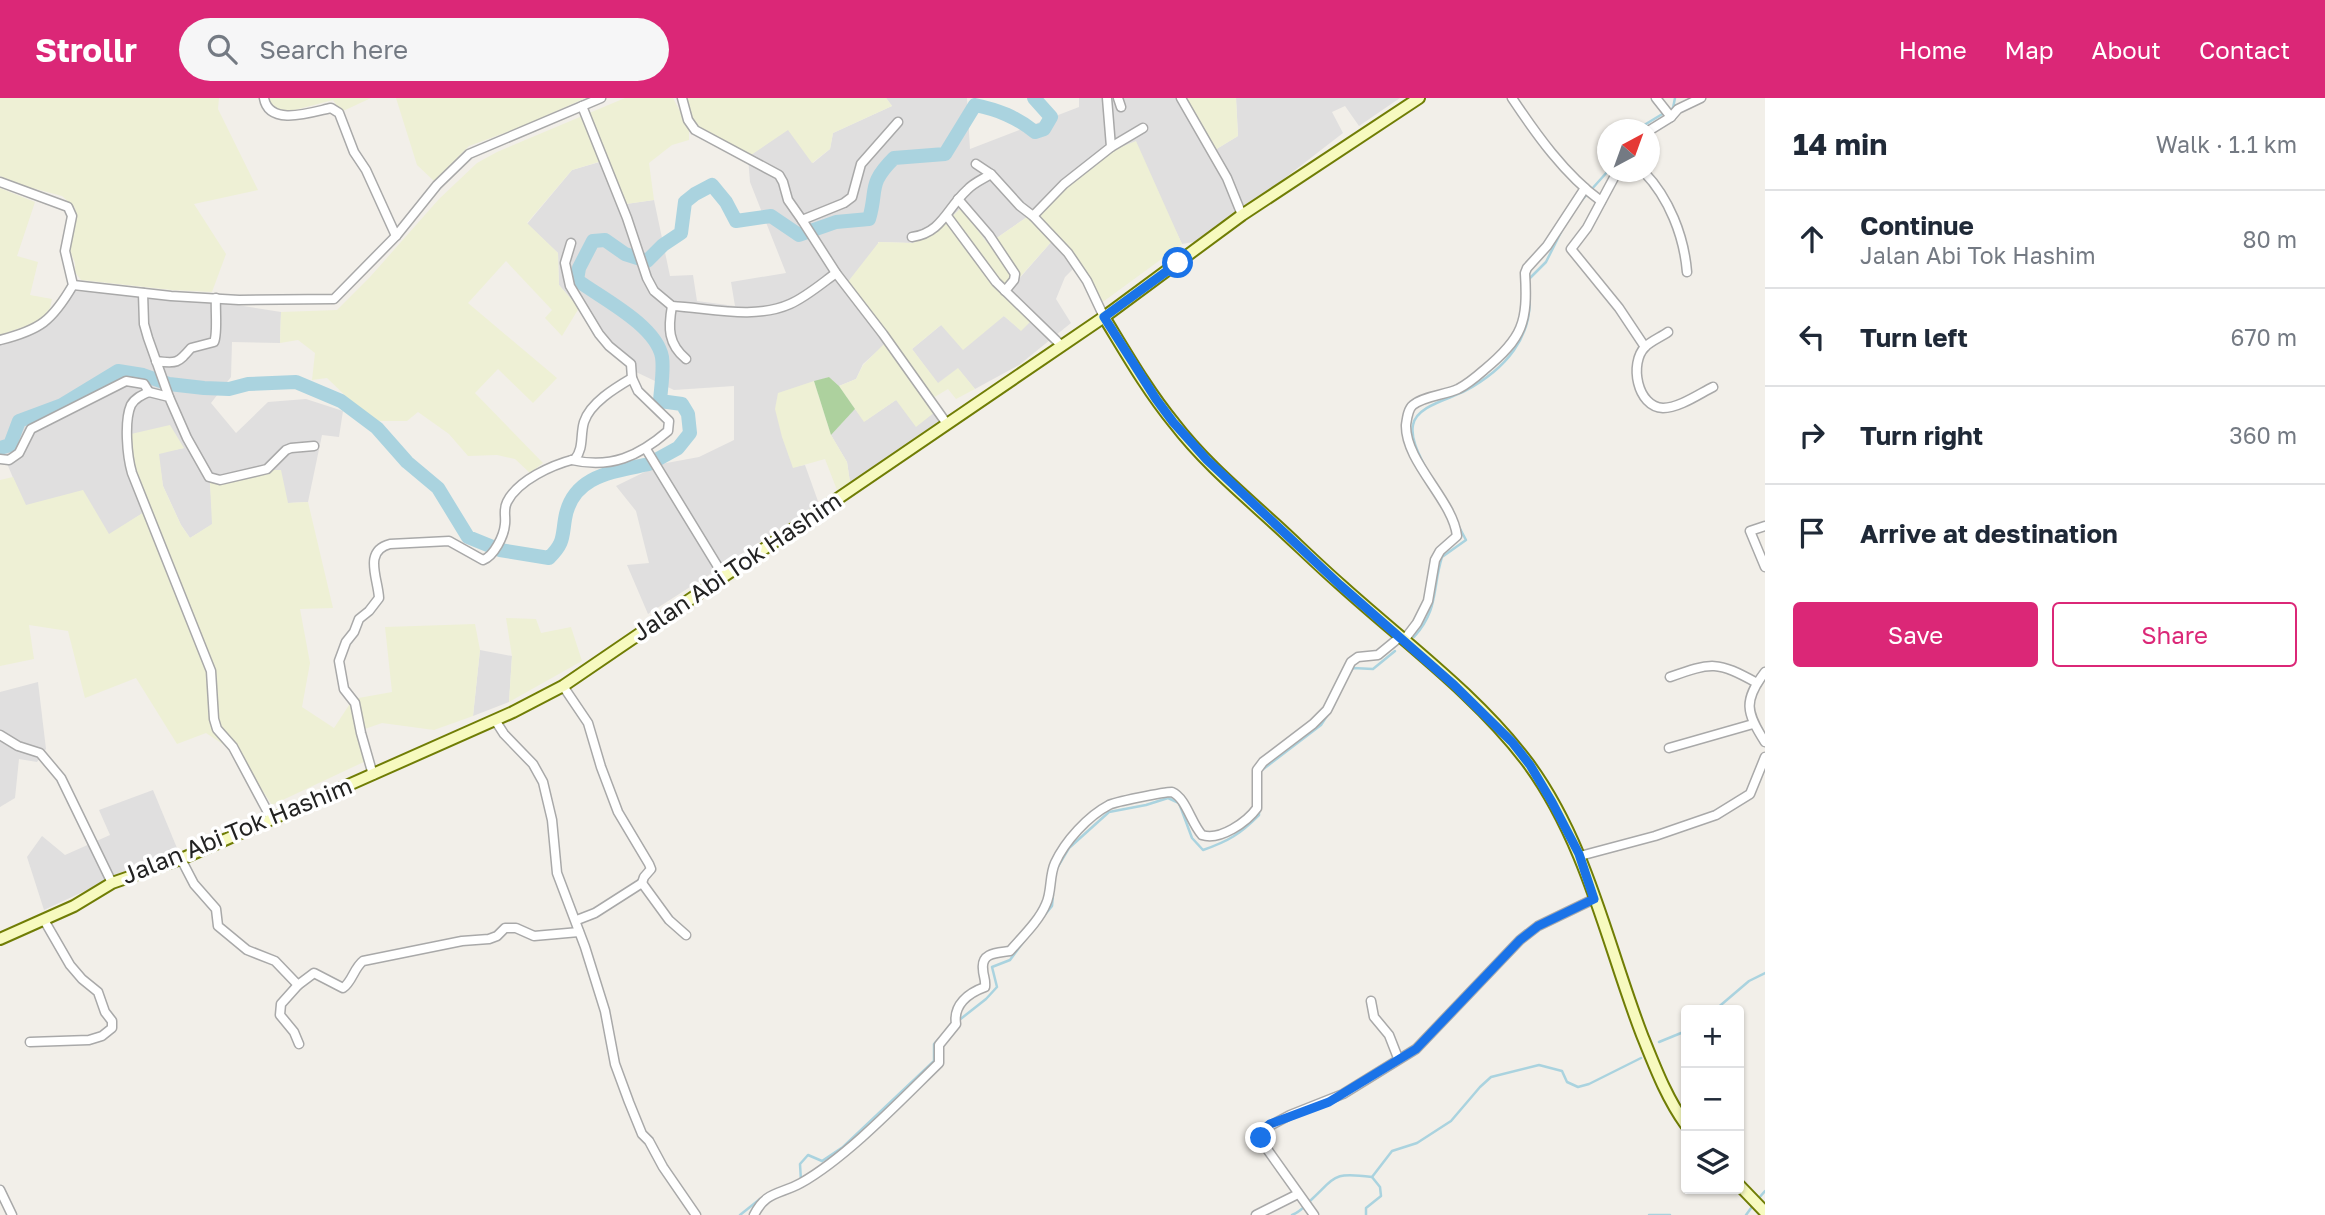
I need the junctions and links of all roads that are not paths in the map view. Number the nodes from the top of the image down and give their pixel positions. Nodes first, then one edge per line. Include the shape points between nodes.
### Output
1 (264, 98) edge
2 (601, 98) edge
3 (682, 98) edge
4 (1107, 98) edge
5 (1181, 98) edge
6 (1419, 98) edge
7 (1511, 98) edge
8 (1656, 98) edge
9 (1701, 98) edge
10 (582, 106) junction
11 (1667, 112) junction
12 (1660, 119) edge
13 (898, 122) dead end
14 (1143, 128) dead end
15 (1111, 147) junction
16 (976, 164) dead end
17 (990, 174) junction
18 (0, 181) edge
19 (1611, 182) edge
20 (1652, 182) edge
21 (1587, 189) junction
22 (958, 199) junction
23 (1600, 200) junction
24 (1242, 215) junction
25 (947, 216) junction
26 (1033, 216) junction
27 (804, 224) junction
28 (396, 236) junction
29 (912, 237) dead end
30 (571, 243) dead end
31 (1687, 272) dead end
32 (835, 273) junction
33 (73, 285) junction
34 (1004, 291) junction
35 (143, 293) junction
36 (216, 298) junction
37 (672, 306) junction
38 (1104, 317) junction
39 (1668, 332) dead end
40 (0, 340) edge
41 (1062, 346) junction
42 (1645, 347) junction
43 (686, 359) dead end
44 (156, 361) junction
45 (632, 378) junction
46 (1713, 387) dead end
47 (149, 392) junction
48 (169, 397) junction
49 (947, 424) junction
50 (314, 446) dead end
51 (646, 449) junction
52 (0, 459) edge
53 (572, 460) junction
54 (1765, 526) edge
55 (1765, 567) edge
56 (723, 575) junction
57 (1402, 639) junction
58 (1765, 672) edge
59 (1670, 677) dead end
60 (1757, 683) junction
61 (563, 686) junction
62 (495, 720) junction
63 (1753, 724) junction
64 (0, 735) edge
65 (1765, 742) edge
66 (1669, 748) dead end
67 (1765, 757) edge
68 (373, 775) junction
69 (271, 818) junction
70 (1580, 856) junction
71 (181, 859) junction
72 (112, 883) junction
73 (642, 883) junction
74 (1594, 899) junction
75 (44, 920) junction
76 (576, 920) junction
77 (579, 932) junction
78 (686, 935) dead end
79 (0, 939) edge
80 (298, 985) junction
81 (1371, 1001) dead end
82 (30, 1042) dead end
83 (299, 1044) dead end
84 (1398, 1058) junction
85 (1681, 1117) edge
86 (0, 1190) edge
87 (1744, 1190) edge
88 (1300, 1197) junction
89 (1765, 1212) edge
90 (12, 1215) edge
91 (696, 1215) edge
92 (754, 1215) edge
93 (1256, 1215) edge
94 (1314, 1215) edge

1 - 28 street via 265,105 281,115 331,108 339,113
2 - 10 street
3 - 27 street via 695,130 779,175
4 - 15 street
5 - 24 street via 1227,178
6 - 24 main road, Jalan Abi Tok Hashim
7 - 21 street
8 - 11 street
9 - 11 street
10 - 28 street via 469,154
10 - 37 street via 647,278
11 - 12 street
13 - 27 street via 861,164 852,197
14 - 15 street
15 - 26 street
16 - 17 street
17 - 22 street
17 - 26 street
18 - 33 street via 68,207 72,216 65,251
19 - 23 street
20 - 31 street via 1679,232
21 - 23 street
21 - 57 street via 1527,268 1522,324 1503,354 1458,389 1415,403 1410,409 1407,435 1457,536 1434,560 1428,601
22 - 25 street
22 - 34 street via 1014,274
23 - 42 street via 1571,249
24 - 38 main road, Jalan Abi Tok Hashim
25 - 29 street via 929,233
25 - 34 street
26 - 38 street via 1077,264
27 - 32 street
28 - 36 street via 334,299
30 - 45 street via 565,263 569,286 608,346 631,364
32 - 37 street via 791,304 766,311
32 - 49 street
33 - 35 street
33 - 40 street via 48,321 26,334
34 - 41 street
35 - 36 street
35 - 44 street via 144,324
36 - 44 street via 214,342 191,348 177,362
37 - 43 street via 670,337
38 - 41 main road, Jalan Abi Tok Hashim
38 - 57 main road via 1167,415 1207,460
39 - 42 street
41 - 49 main road, Jalan Abi Tok Hashim
42 - 46 street via 1638,359 1637,378 1653,406 1667,408
44 - 48 street
45 - 51 street via 638,391 669,421 668,431
45 - 53 street via 590,410 578,455
47 - 48 street
47 - 52 street via 144,384 126,381 31,429 19,453 9,460
47 - 69 street via 130,408 132,473 213,676 217,729 233,747
48 - 50 street via 187,438 214,479 267,469 286,450
49 - 56 main road, Jalan Abi Tok Hashim
51 - 53 street via 612,462
51 - 56 street
53 - 68 street via 548,468 515,491 505,506 500,540 483,560 449,541 390,544 376,551 373,564 379,598 359,619 339,661
54 - 55 street via 1750,531
56 - 61 main road, Jalan Abi Tok Hashim
57 - 70 main road via 1512,742 1541,783
57 - 92 street via 1378,655 1351,662 1327,710 1263,761 1256,770 1257,808 1236,827 1215,836 1202,835 1172,792 1115,802 1075,832 1053,865 1046,906 1010,951 993,952 985,959 985,987 959,1004 956,1021 939,1045 939,1063 842,1153 804,1181 762,1200
58 - 60 street
59 - 60 street via 1702,666 1721,666
60 - 63 street via 1750,701
61 - 62 main road, Jalan Abi Tok Hashim
61 - 73 street via 588,723 618,812 649,864 651,869
62 - 68 main road, Jalan Abi Tok Hashim
62 - 76 street via 543,782 557,873
63 - 65 street
63 - 66 street
64 - 72 street via 40,753 61,778
67 - 70 street via 1750,794 1716,815
68 - 69 main road, Jalan Abi Tok Hashim
69 - 71 main road, Jalan Abi Tok Hashim
70 - 74 main road
71 - 72 main road, Jalan Abi Tok Hashim
71 - 80 street via 194,884 216,909 218,926 247,950 275,961
72 - 75 main road, Jalan Abi Tok Hashim
73 - 76 street
73 - 78 street
74 - 84 street via 1530,931 1416,1049
74 - 85 main road via 1652,1062
75 - 79 main road, Jalan Abi Tok Hashim
75 - 82 street via 70,965 98,992 113,1021 112,1028 95,1038
76 - 77 street
77 - 80 street via 534,936 505,928 489,939 363,961 345,988 314,973
77 - 91 street via 605,1011 615,1064 642,1134
80 - 83 street via 280,1008 280,1017 295,1032
81 - 84 street via 1374,1017 1389,1035
84 - 88 street via 1343,1094 1264,1129 1262,1142
86 - 90 street
87 - 89 main road
88 - 93 street
88 - 94 street

